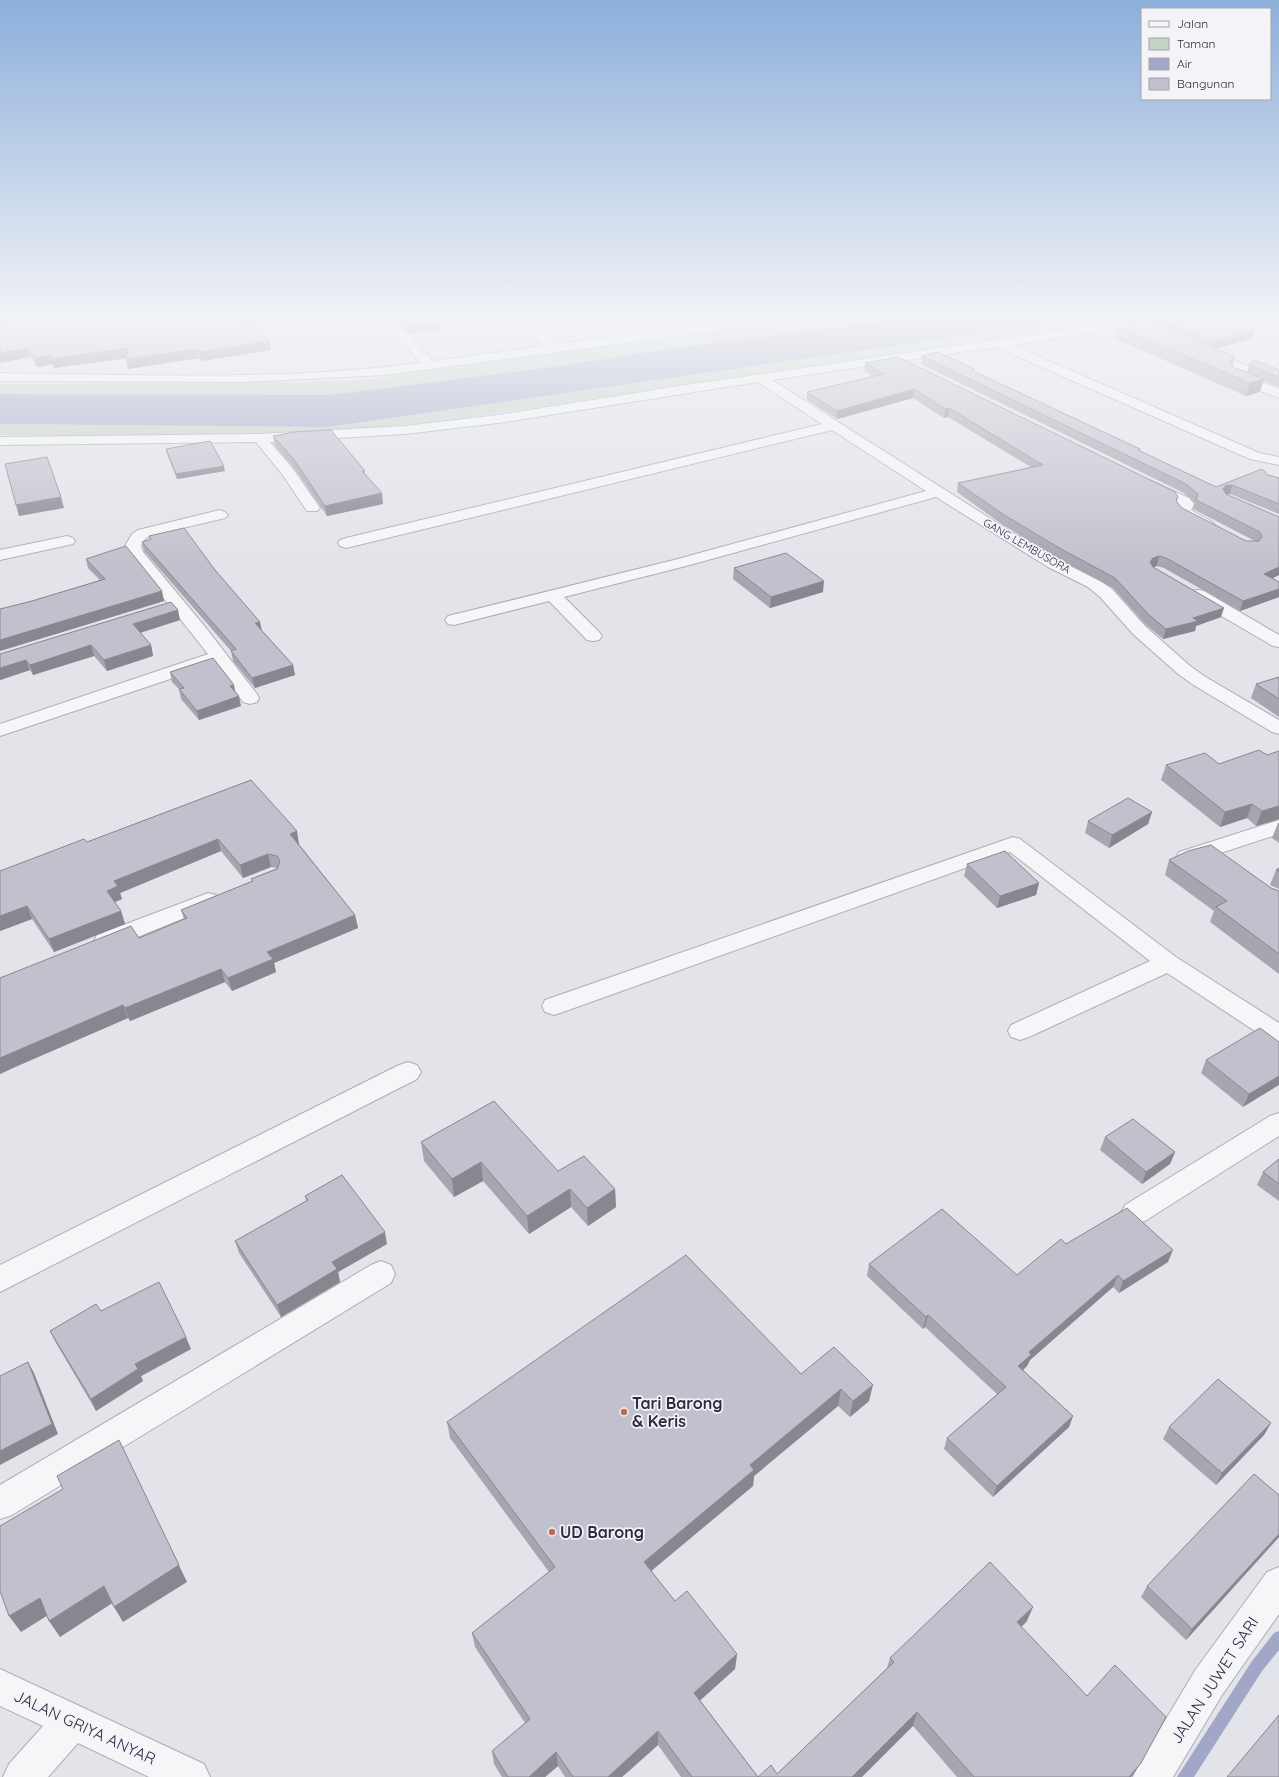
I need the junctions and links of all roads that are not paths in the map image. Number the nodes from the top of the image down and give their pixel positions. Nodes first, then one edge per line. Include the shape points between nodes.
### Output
1 (611, 401) edge
2 (796, 401) edge
3 (1129, 401) edge
4 (835, 425) junction
5 (260, 438) junction
6 (0, 441) edge
7 (1279, 461) edge
8 (1137, 478) edge
9 (938, 492) junction
10 (312, 508) dead end
11 (220, 515) dead end
12 (1218, 530) edge
13 (67, 541) dead end
14 (346, 543) dead end
15 (0, 555) edge
16 (1184, 587) edge
17 (552, 594) junction
18 (454, 620) dead end
19 (593, 636) dead end
20 (1279, 642) edge
21 (217, 657) junction
22 (250, 698) dead end
23 (1279, 728) edge
24 (0, 730) edge
25 (1279, 827) edge
26 (1185, 858) edge
27 (227, 892) edge
28 (87, 948) edge
29 (1168, 963) junction
30 (554, 1006) dead end
31 (1020, 1031) dead end
32 (1279, 1035) edge
33 (408, 1072) dead end
34 (1279, 1123) edge
35 (1135, 1213) edge
36 (381, 1274) dead end
37 (0, 1279) edge
38 (0, 1503) edge
39 (1279, 1584) edge
40 (0, 1687) edge
41 (73, 1721) junction
42 (22, 1777) edge
43 (191, 1777) edge
44 (1152, 1777) edge

1 - 5 street via 498,419 405,430
2 - 4 street, GANG LEMBUSORA
3 - 7 street via 1255,456
4 - 9 street, GANG LEMBUSORA
4 - 14 street
5 - 6 street
5 - 10 street via 288,472
8 - 12 street via 1178,498 1186,504 1183,509 1185,513
9 - 17 street via 680,563
9 - 23 street, GANG LEMBUSORA via 1054,564 1094,584 1106,593 1139,630 1183,669
11 - 21 street via 144,533 134,541 133,546 170,606
13 - 15 street
16 - 20 street
17 - 18 street
17 - 19 street
21 - 22 street
21 - 24 street
25 - 26 street
27 - 28 street
29 - 30 street via 1013,844
29 - 31 street
29 - 32 street
33 - 37 street
34 - 35 street
36 - 38 street
39 - 44 street, JALAN JUWET SARI via 1209,1682
40 - 41 street, JALAN GRIYA ANYAR
41 - 42 street
41 - 43 street, JALAN GRIYA ANYAR

